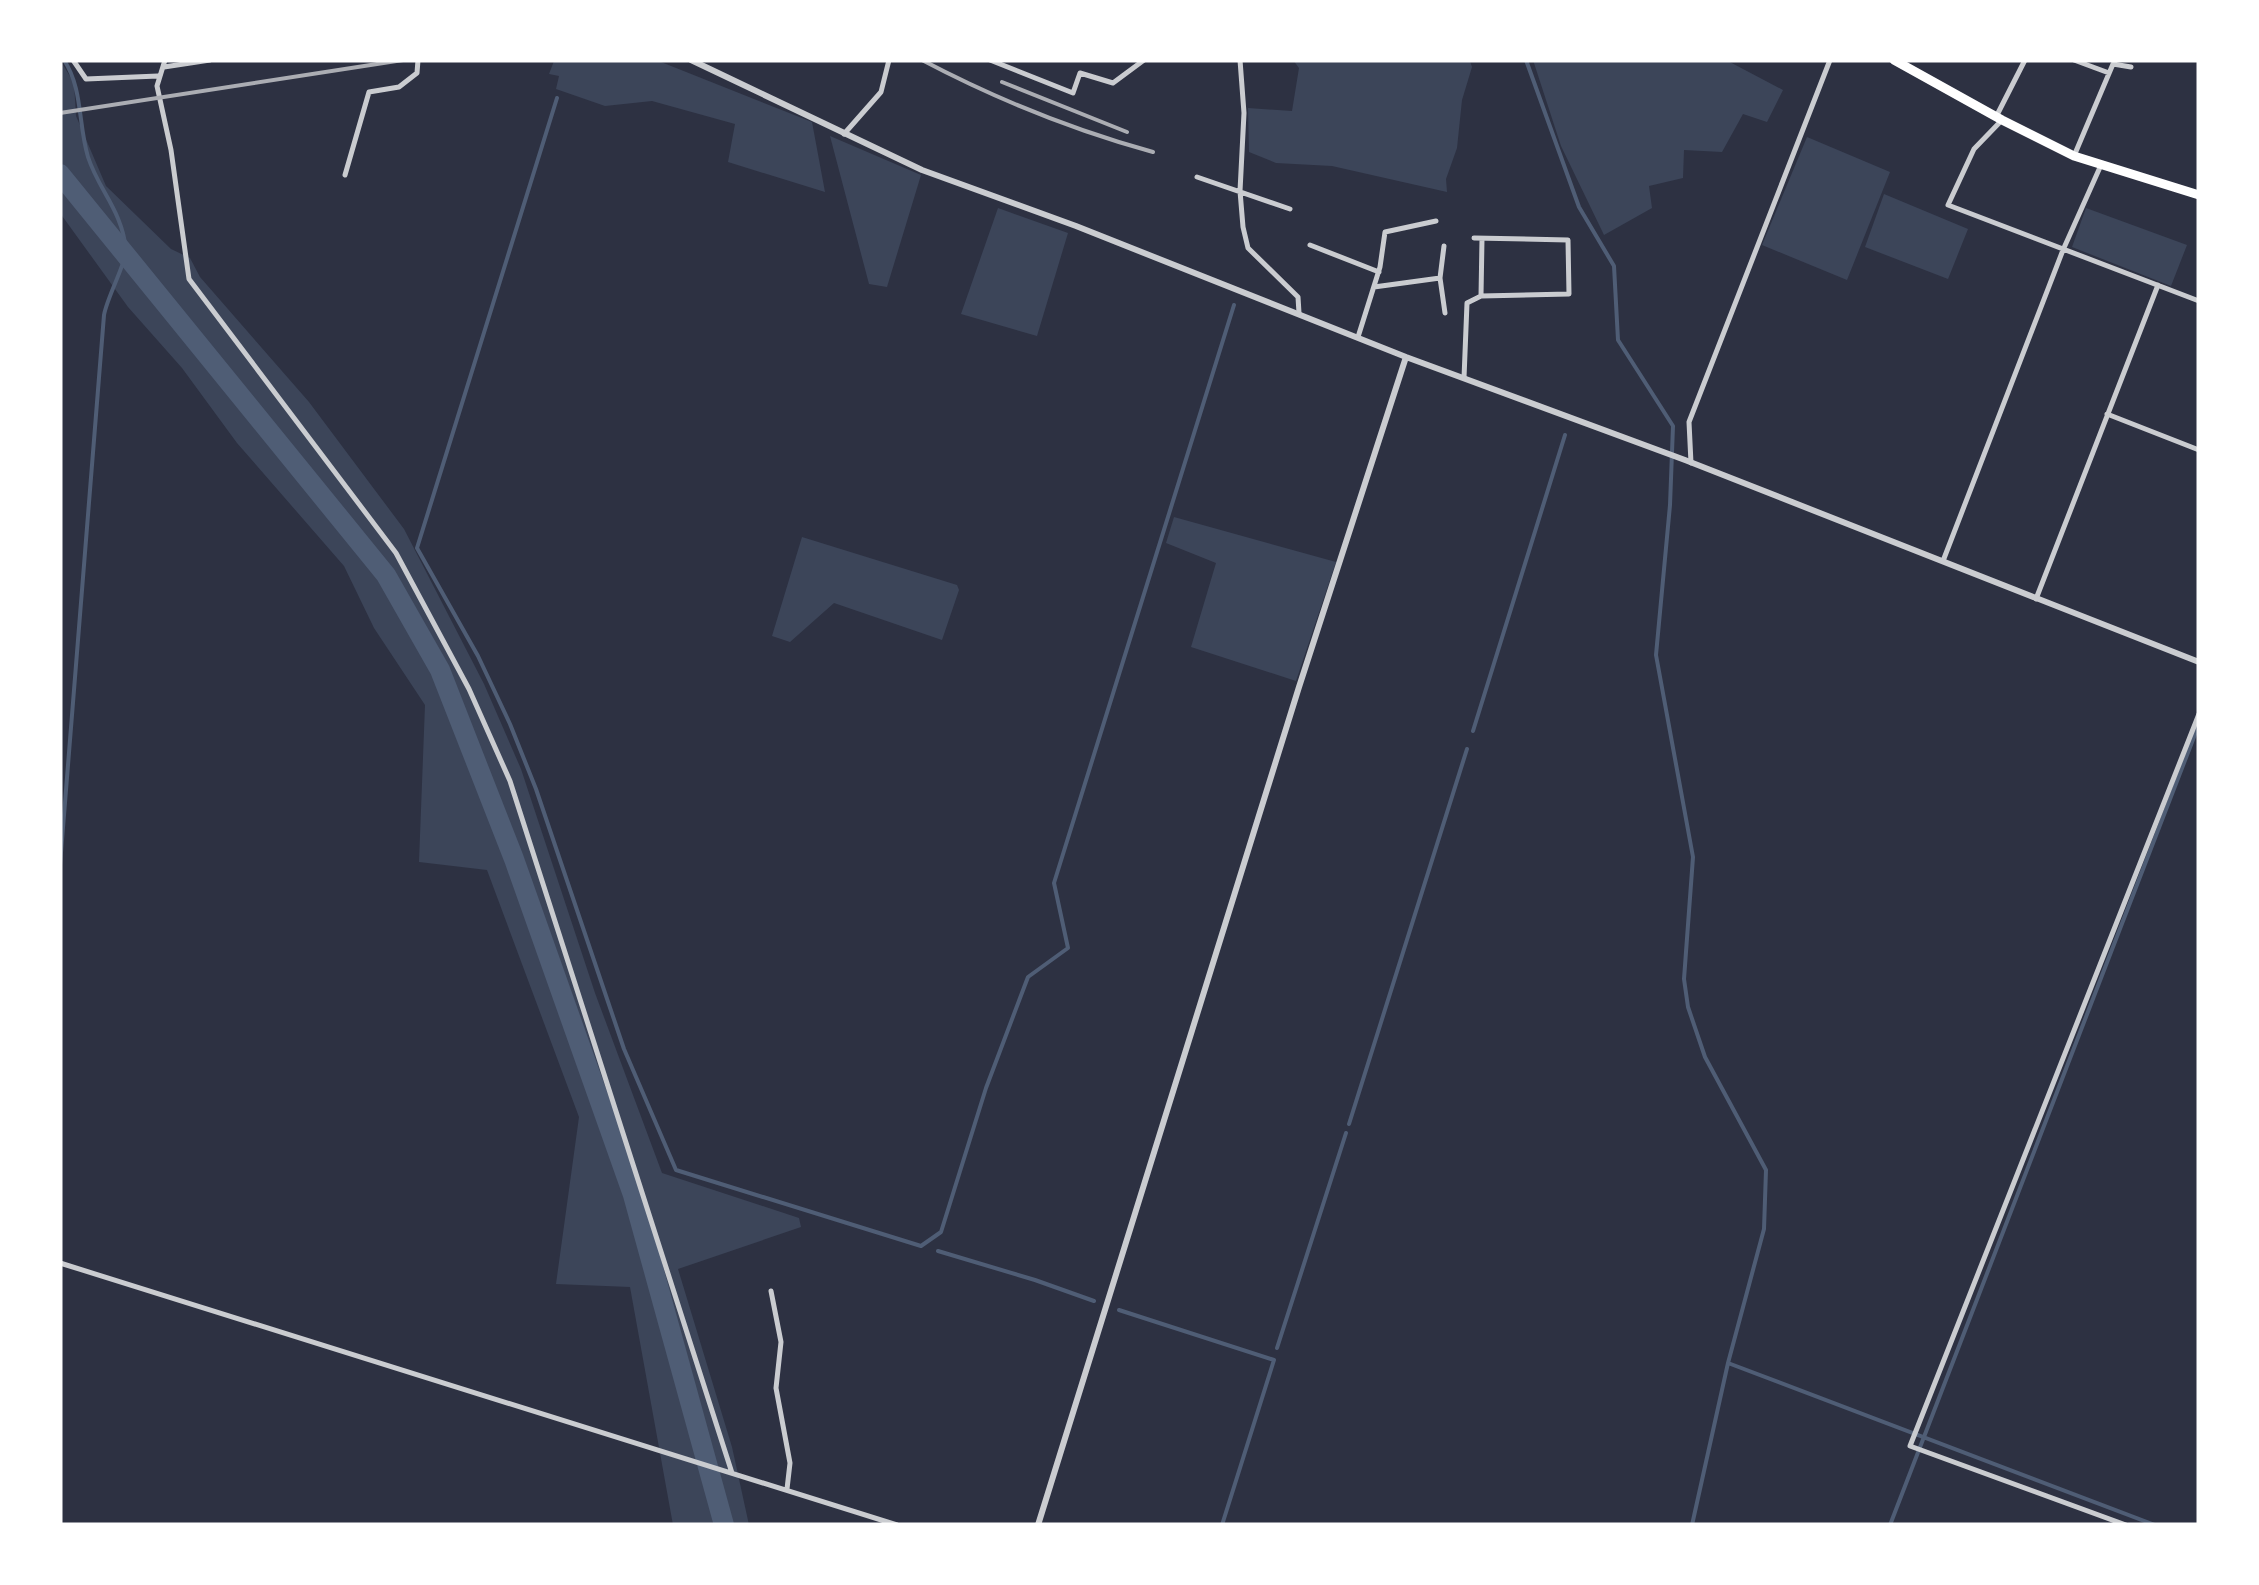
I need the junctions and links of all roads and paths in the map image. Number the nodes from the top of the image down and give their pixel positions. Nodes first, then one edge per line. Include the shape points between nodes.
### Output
1 (73, 60) edge
2 (210, 60) edge
3 (418, 60) edge
4 (691, 60) edge
5 (889, 60) edge
6 (990, 60) edge
7 (1144, 60) edge
8 (1240, 60) edge
9 (1830, 60) edge
10 (1894, 60) edge
11 (2026, 60) edge
12 (2074, 60) edge
13 (164, 63) edge
14 (2131, 66) dead end
15 (2109, 73) junction
16 (158, 76) junction
17 (1999, 119) junction
18 (844, 134) junction
19 (2074, 156) junction
20 (2101, 165) junction
21 (344, 175) dead end
22 (1197, 176) dead end
23 (1240, 191) junction
24 (2199, 195) edge
25 (1290, 210) dead end
26 (1436, 221) dead end
27 (1310, 245) dead end
28 (1444, 246) dead end
29 (2064, 250) junction
30 (1379, 272) junction
31 (1440, 278) junction
32 (2158, 285) junction
33 (1374, 287) junction
34 (1480, 296) junction
35 (2199, 301) edge
36 (1299, 313) junction
37 (1445, 313) dead end
38 (1358, 337) junction
39 (1406, 357) junction
40 (1464, 378) junction
41 (2106, 414) junction
42 (2199, 450) edge
43 (1688, 462) junction
44 (1942, 563) junction
45 (2036, 600) junction
46 (2199, 662) edge
47 (2199, 714) edge
48 (60, 1263) edge
49 (771, 1292) dead end
50 (732, 1473) junction
51 (786, 1490) junction
52 (898, 1525) edge
53 (1038, 1525) edge
54 (2126, 1525) edge

1 - 16 street via 86,79
2 - 13 street
3 - 21 street via 417,72 399,87 369,92
4 - 18 street
5 - 18 street via 881,92
6 - 7 street via 1073,93 1080,73 1113,83
8 - 23 street
9 - 43 street via 1689,422
10 - 17 main road
11 - 17 street
12 - 15 street
13 - 16 street
14 - 15 street via 2113,64
15 - 19 street
16 - 50 street via 190,279 396,552 510,781
17 - 19 main road
17 - 29 street via 1974,149 1948,205
18 - 36 street
19 - 20 main road
20 - 24 main road
20 - 29 street
22 - 23 street
23 - 25 street
23 - 36 street via 1248,248 1287,282
26 - 30 street via 1385,232
27 - 30 street
28 - 31 street
29 - 32 street
29 - 44 street
30 - 33 street
31 - 33 street
31 - 37 street
32 - 35 street
32 - 41 street
33 - 38 street
34 - 34 street via 1478,238 1568,240 1569,294
34 - 40 street via 1467,304
36 - 38 street
38 - 39 street
39 - 40 street
39 - 53 street
40 - 43 street
41 - 42 street
41 - 45 street
43 - 44 street
44 - 45 street
45 - 46 street
47 - 54 street via 1910,1446
48 - 50 street
49 - 51 street via 781,1342 776,1388 790,1463
50 - 51 street
51 - 52 street

